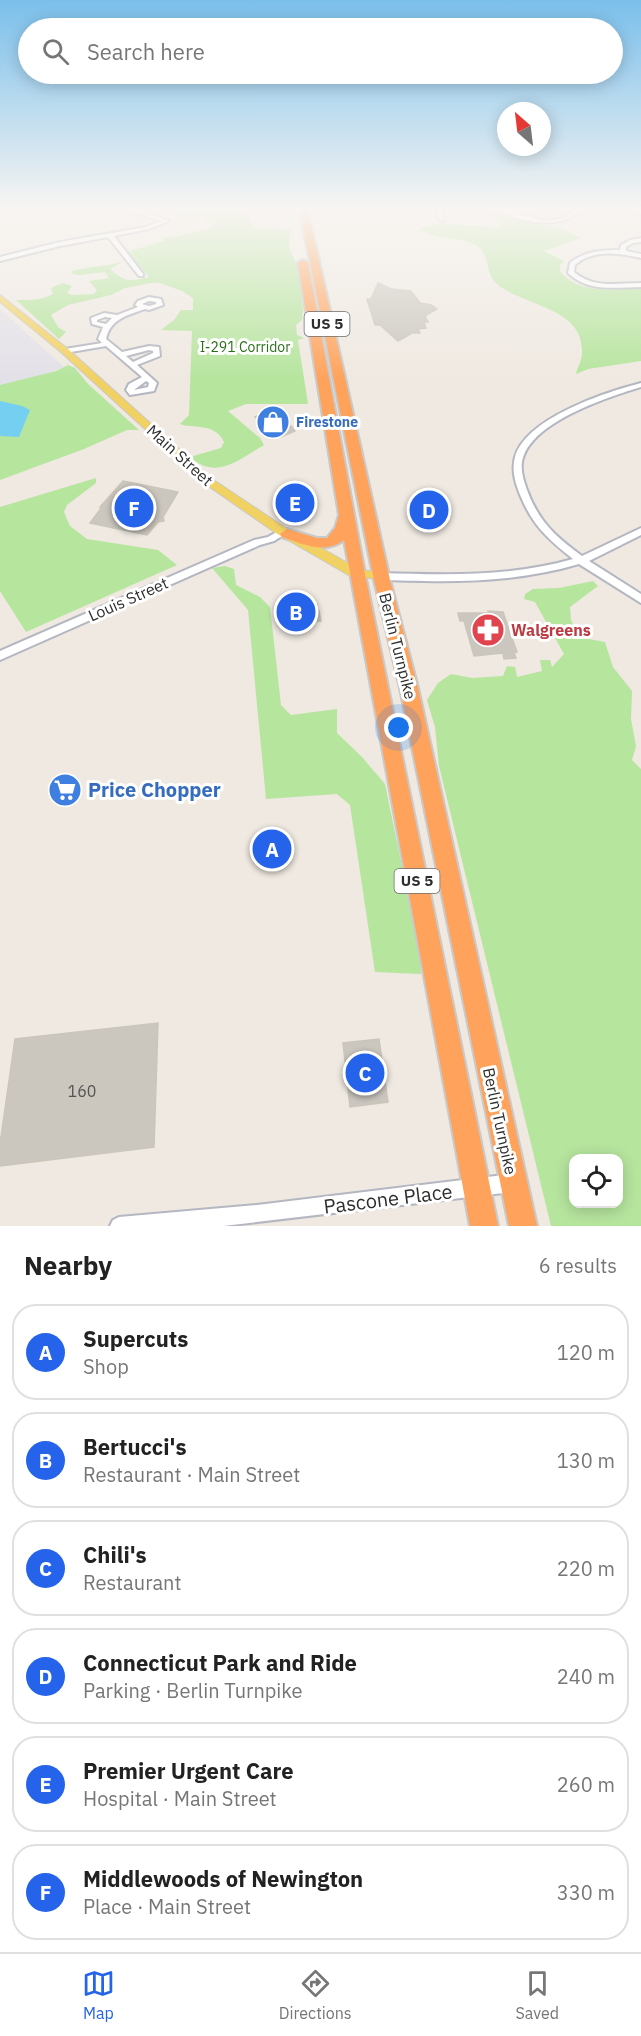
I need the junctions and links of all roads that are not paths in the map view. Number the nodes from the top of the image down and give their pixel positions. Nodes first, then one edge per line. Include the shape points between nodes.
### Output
1 (133, 264) edge
2 (308, 264) edge
3 (309, 264) edge
4 (572, 264) edge
5 (141, 275) dead end
6 (641, 285) edge
7 (0, 298) edge
8 (142, 308) dead end
9 (119, 317) junction
10 (107, 326) junction
11 (105, 342) junction
12 (65, 351) junction
13 (120, 355) junction
14 (132, 365) junction
15 (147, 377) dead end
16 (641, 385) edge
17 (341, 386) junction
18 (328, 396) junction
19 (347, 512) junction
20 (641, 531) edge
21 (284, 532) junction
22 (580, 561) junction
23 (357, 573) junction
24 (381, 576) junction
25 (641, 598) edge
26 (0, 656) edge
27 (513, 1183) junction
28 (477, 1188) junction
29 (119, 1226) edge
30 (484, 1226) edge
31 (523, 1226) edge

1 - 5 street
2 - 18 highway, Berlin Turnpike / US 5
3 - 17 highway, Berlin Turnpike / US 5
4 - 6 street via 571,273 576,278 598,287
7 - 12 main road, Main Street
8 - 9 street
9 - 10 street
9 - 10 street via 104,315 93,319 94,323
10 - 11 street
11 - 12 street
11 - 13 street
12 - 21 main road, Main Street via 208,481
13 - 14 street
13 - 14 street via 156,350 157,354
14 - 15 street
16 - 22 street via 585,405 550,423 536,432 520,453 518,472 535,518
17 - 18 highway
17 - 24 highway, Berlin Turnpike / US 5
18 - 19 highway, Berlin Turnpike / US 5
19 - 21 highway via 343,531 331,542 318,544
19 - 23 highway, Berlin Turnpike / US 5
20 - 22 street
21 - 23 main road, Main Street
21 - 26 street, Louis Street
22 - 24 street via 501,577
22 - 25 street
23 - 24 main road, Main Street
23 - 28 highway, Berlin Turnpike / US 5
24 - 27 highway, Berlin Turnpike / US 5 via 409,687
27 - 28 street, Pascone Place
27 - 31 highway, Berlin Turnpike / US 5
28 - 29 street, Pascone Place
28 - 30 highway, Berlin Turnpike / US 5

